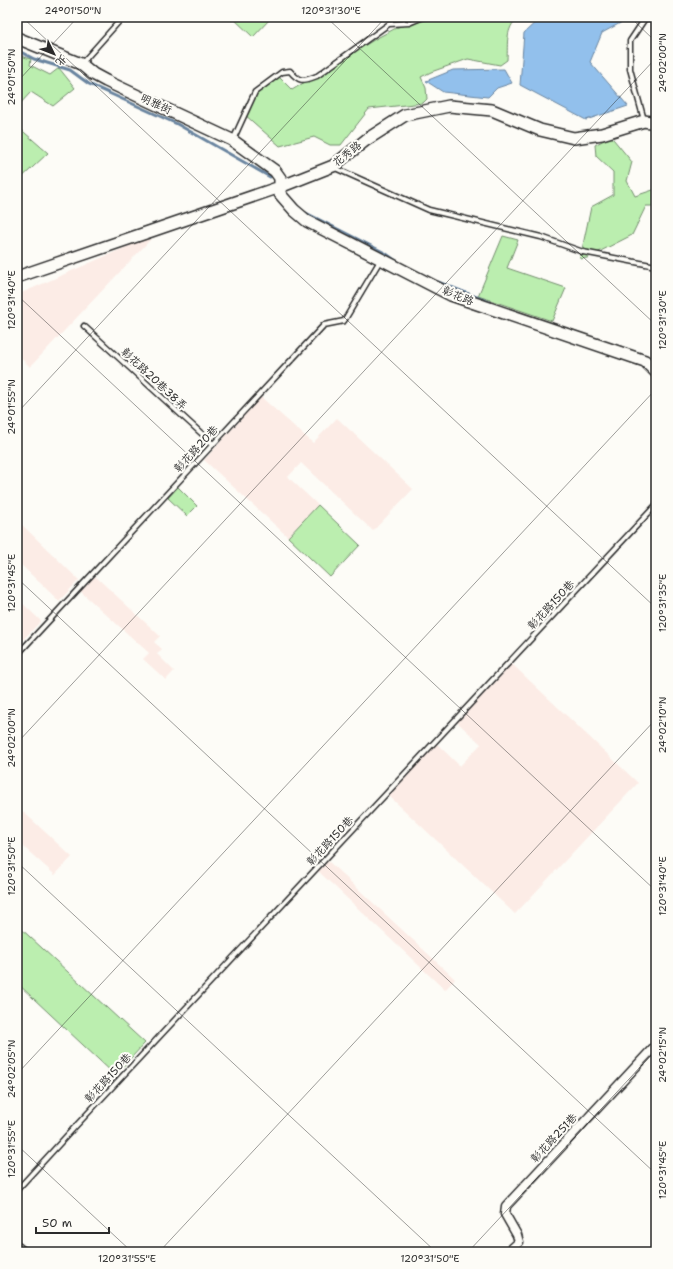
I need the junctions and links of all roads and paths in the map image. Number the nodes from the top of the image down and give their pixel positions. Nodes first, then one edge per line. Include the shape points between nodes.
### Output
1 (123, 17) edge
2 (423, 17) edge
3 (646, 17) edge
4 (17, 38) edge
5 (81, 64) junction
6 (644, 122) junction
7 (656, 123) edge
8 (232, 140) junction
9 (333, 166) junction
10 (280, 187) junction
11 (381, 258) junction
12 (656, 266) edge
13 (17, 277) edge
14 (84, 326) dead end
15 (656, 372) edge
16 (213, 444) junction
17 (656, 505) edge
18 (17, 655) edge
19 (656, 1045) edge
20 (17, 1190) edge
21 (17, 1244) edge
22 (27, 1252) edge
23 (508, 1252) edge

1 - 5 lane
2 - 8 lane via 409,22 389,24 316,76 305,81 298,80 290,72 282,72 255,92
3 - 6 lane via 630,41 630,68
4 - 5 street, 明雅街
5 - 8 street, 明雅街 via 92,74
6 - 7 street, 花秀路
6 - 9 street, 花秀路 via 602,134 574,138 540,130 492,110 449,106 405,115 366,140
8 - 10 street, 明雅街 via 275,171 280,178
9 - 10 street, 花秀路
9 - 12 lane via 428,210 541,237 583,252
10 - 11 street, 彰花路 via 280,194 307,221
10 - 13 street, 花秀路
11 - 15 street, 彰花路 via 451,294 645,361
11 - 16 lane, 彰花路20巷 via 344,321 324,324
14 - 16 lane, 彰花路20巷38弄
16 - 18 lane, 彰花路20巷
17 - 20 lane, 彰花路150巷
19 - 23 street, 彰花路251巷 via 506,1206 505,1214 519,1242
21 - 22 lane

